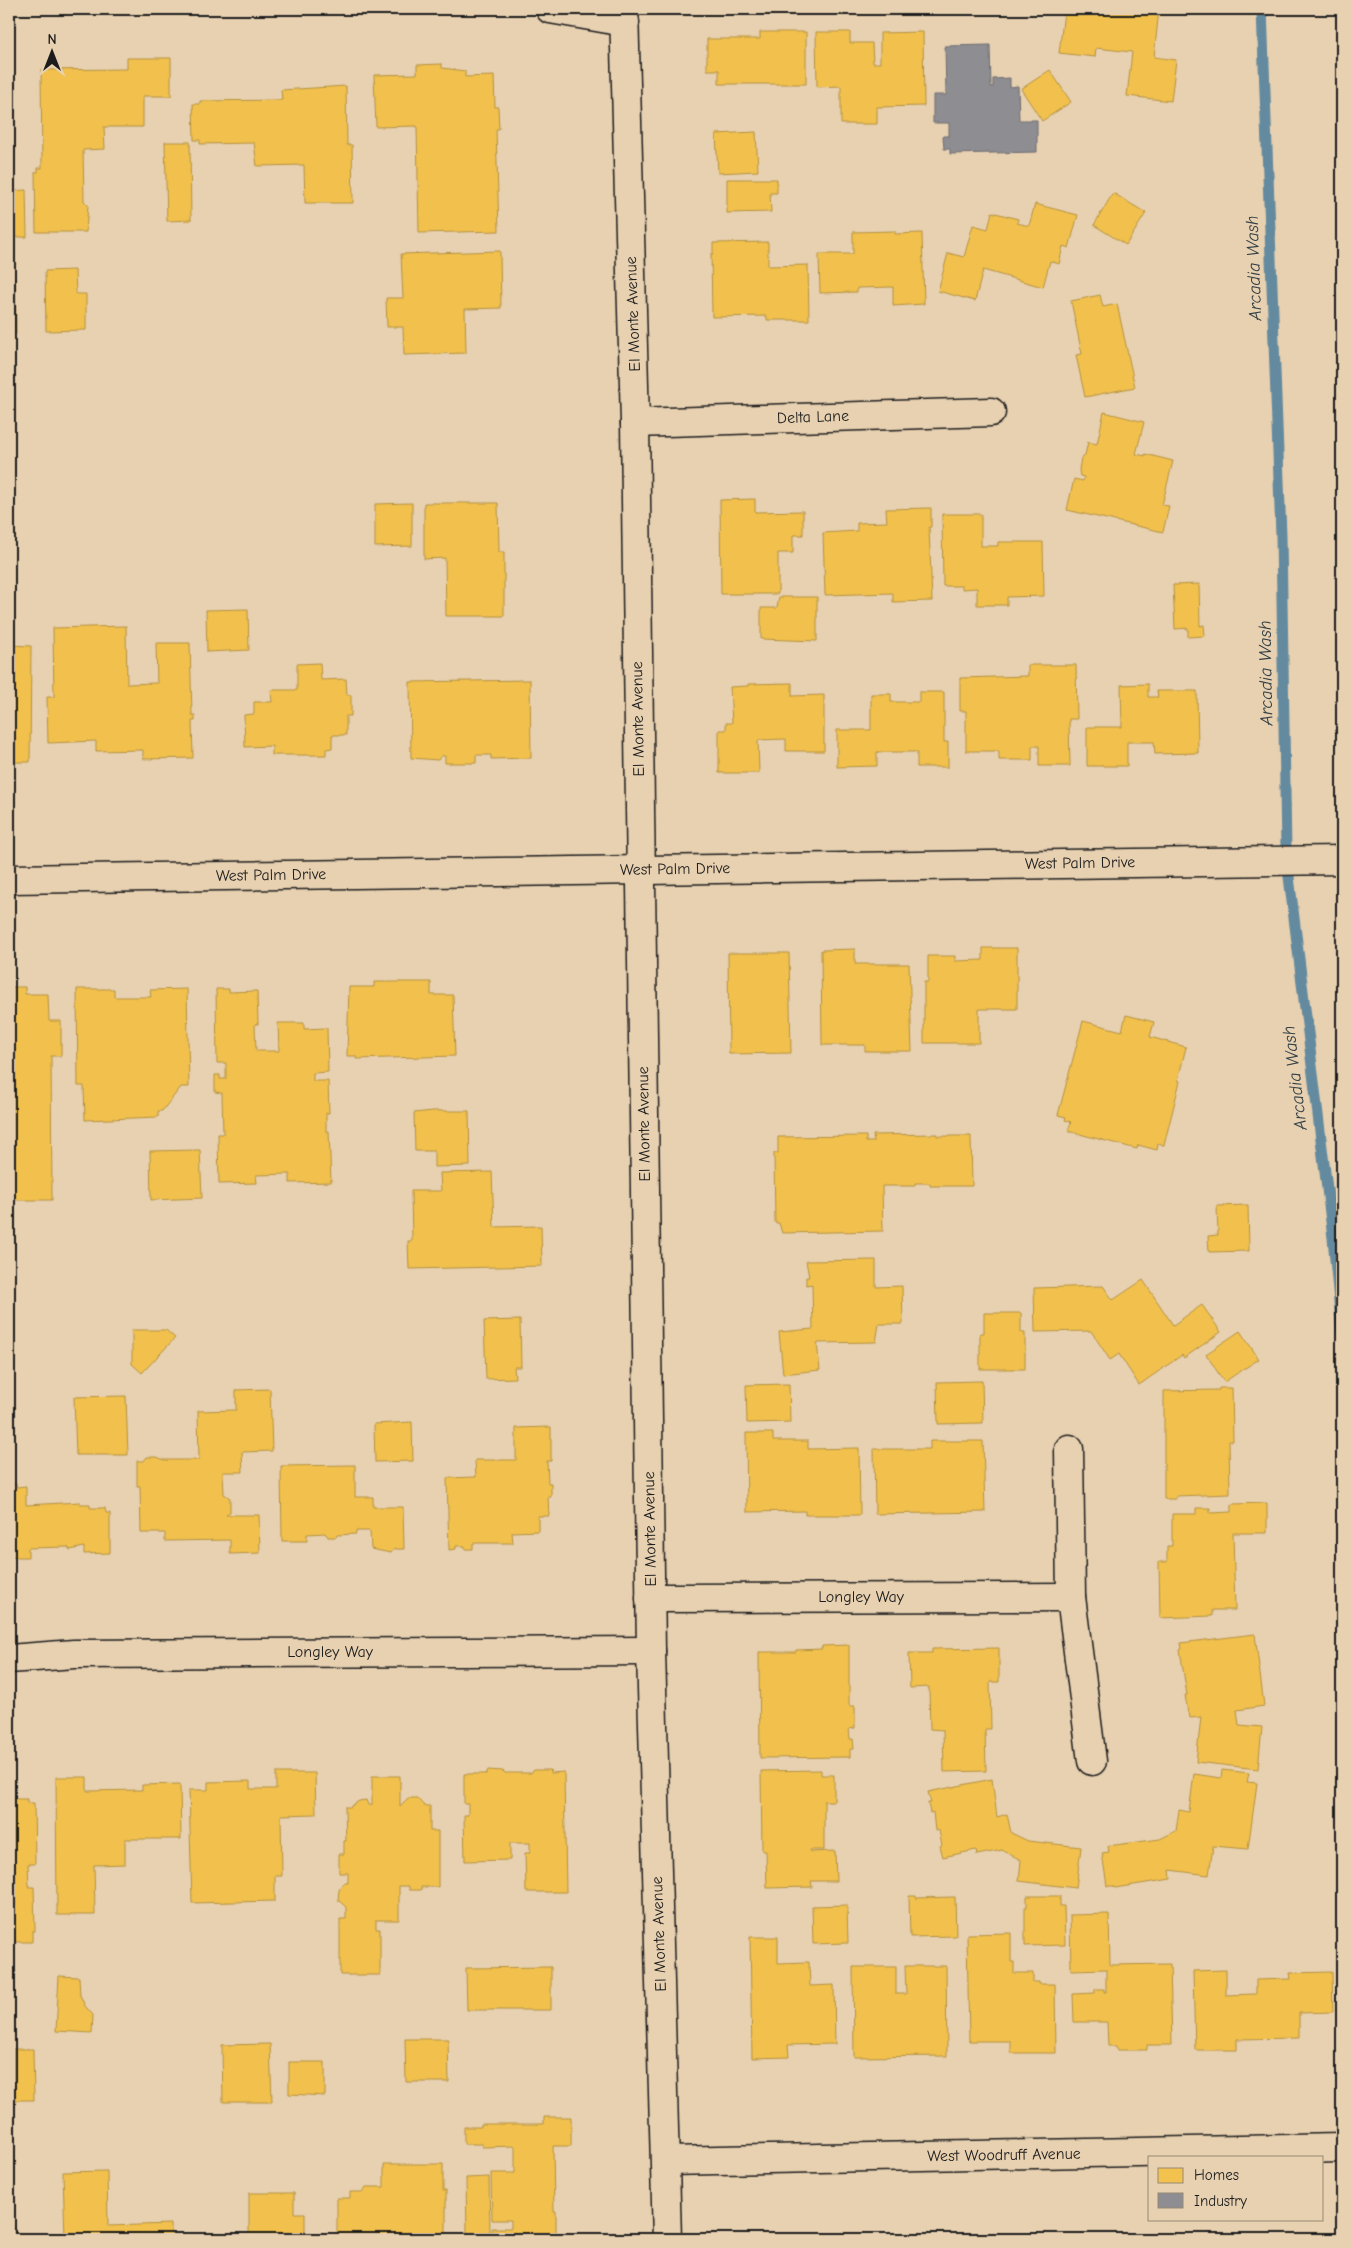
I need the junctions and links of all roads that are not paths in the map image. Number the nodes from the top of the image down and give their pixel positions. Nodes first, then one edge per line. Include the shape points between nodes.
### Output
1 (550, 9) edge
2 (625, 15) edge
3 (991, 412) dead end
4 (636, 423) junction
5 (1342, 860) edge
6 (640, 870) junction
7 (9, 879) edge
8 (1070, 1449) dead end
9 (1072, 1597) junction
10 (650, 1598) junction
11 (651, 1651) junction
12 (9, 1659) edge
13 (1092, 1761) dead end
14 (1342, 2148) edge
15 (666, 2161) junction
16 (667, 2239) edge

1 - 2 street
2 - 4 street, El Monte Avenue
3 - 4 street, Delta Lane
4 - 6 street, El Monte Avenue
5 - 6 street, West Palm Drive
6 - 7 street, West Palm Drive
6 - 10 street, El Monte Avenue
8 - 9 street
9 - 10 street, Longley Way
9 - 13 street
10 - 11 street, El Monte Avenue
11 - 12 street, Longley Way via 74,1654
11 - 15 street, El Monte Avenue
14 - 15 street, West Woodruff Avenue
15 - 16 street, El Monte Avenue

